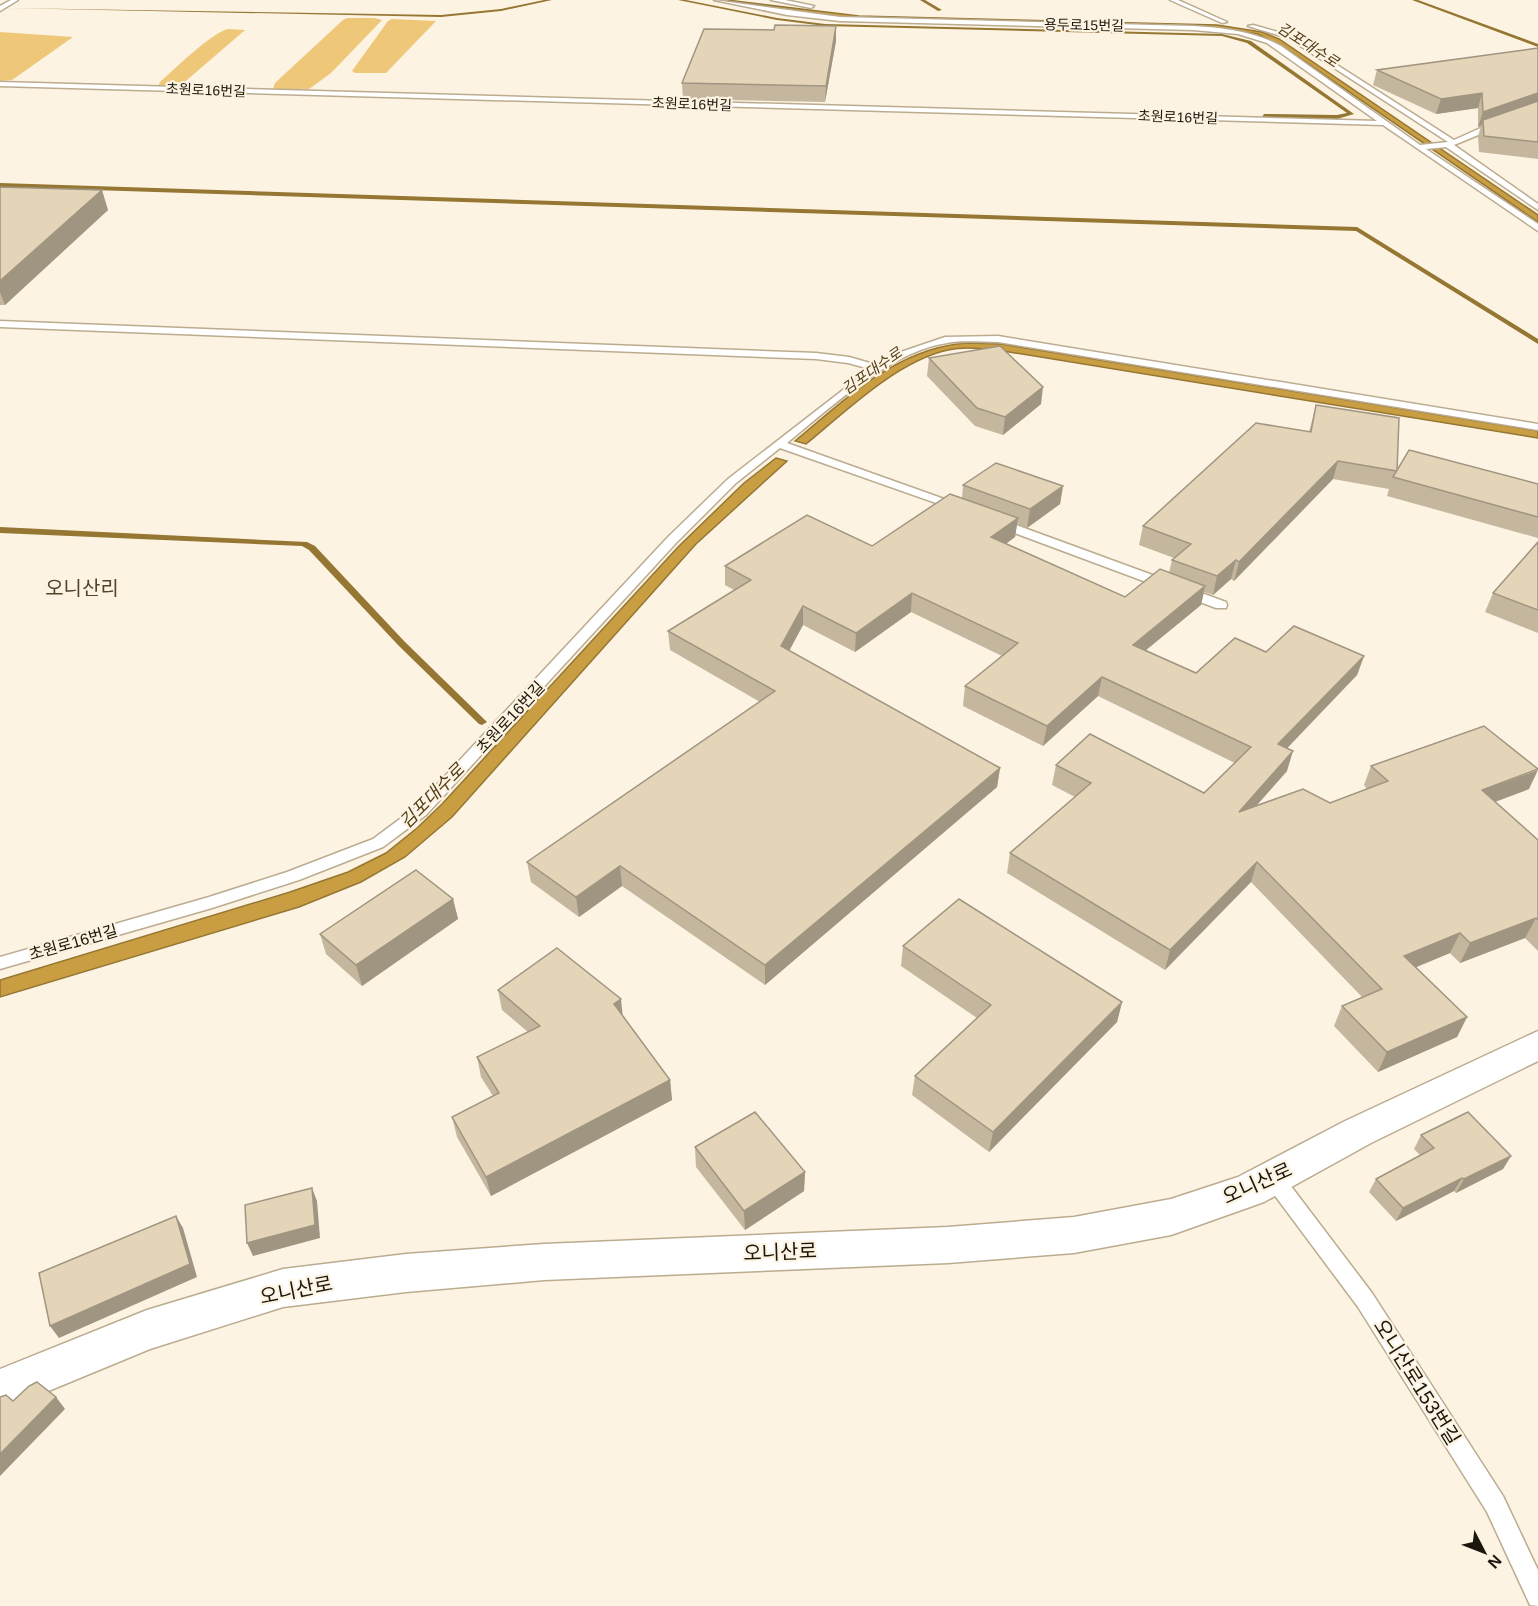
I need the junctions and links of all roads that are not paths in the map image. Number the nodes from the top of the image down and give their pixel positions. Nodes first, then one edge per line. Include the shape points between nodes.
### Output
1 (15, 0) edge
2 (717, 0) edge
3 (774, 0) edge
4 (1173, 0) edge
5 (821, 8) dead end
6 (0, 9) edge
7 (863, 11) dead end
8 (1224, 22) junction
9 (1232, 23) dead end
10 (1241, 24) dead end
11 (0, 84) edge
12 (1506, 120) edge
13 (1384, 123) junction
14 (1450, 143) junction
15 (1418, 147) junction
16 (1538, 208) edge
17 (1537, 227) edge
18 (0, 324) edge
19 (878, 368) junction
20 (1538, 427) edge
21 (779, 444) junction
22 (969, 512) edge
23 (990, 519) edge
24 (1221, 605) dead end
25 (0, 963) edge
26 (1538, 1045) edge
27 (1274, 1179) junction
28 (0, 1390) edge
29 (1538, 1597) edge

1 - 6 lane
2 - 13 lane, 용두로15번길 via 840,19 1242,32 1268,40
3 - 5 lane
4 - 8 lane
7 - 8 lane via 979,18
8 - 9 lane
10 - 14 lane via 1290,37
11 - 13 lane, 초원로16번길
12 - 14 lane
13 - 15 lane, 용두로15번길
14 - 15 lane
14 - 16 lane
15 - 17 lane
18 - 19 lane via 805,355 834,357
19 - 20 lane, 초원로16번길 via 892,358 945,340 998,339
19 - 21 lane, 초원로16번길
21 - 22 lane
21 - 25 lane, 초원로16번길 via 732,481 672,540 421,811 393,834 293,876
23 - 24 lane
26 - 27 street, 오니산로 via 1358,1132
27 - 28 street, 오니산로 via 1171,1217 1074,1235 948,1245 544,1262 283,1288 147,1330
27 - 29 lane, 오니산로153번길 via 1365,1300 1495,1504

